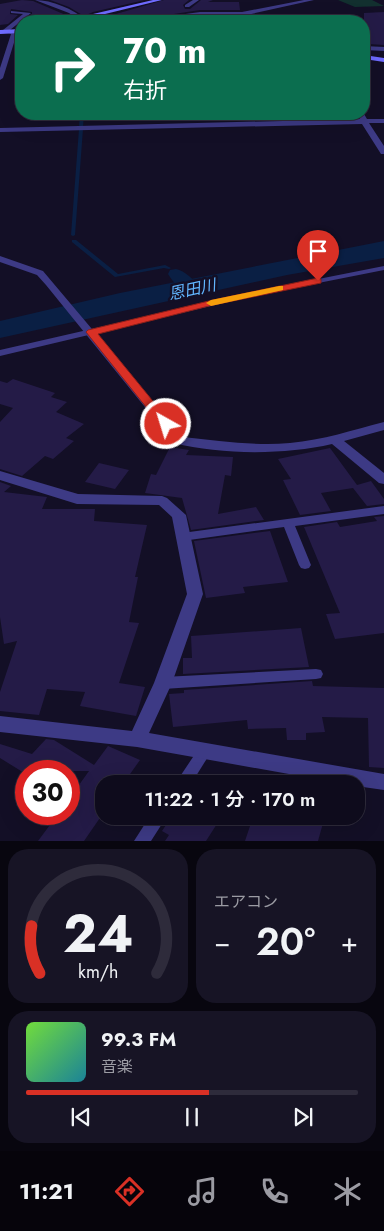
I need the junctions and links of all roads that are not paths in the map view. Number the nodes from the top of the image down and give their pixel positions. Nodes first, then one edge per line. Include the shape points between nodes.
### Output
1 (43, 0) edge
2 (159, 0) edge
3 (196, 0) edge
4 (311, 0) edge
5 (296, 1) edge
6 (187, 6) dead end
7 (13, 12) dead end
8 (25, 15) edge
9 (75, 15) edge
10 (95, 15) edge
11 (191, 15) edge
12 (230, 15) edge
13 (230, 15) edge
14 (15, 23) edge
15 (11, 31) junction
16 (15, 31) edge
17 (0, 32) edge
18 (370, 48) edge
19 (384, 49) edge
20 (11, 52) junction
21 (0, 53) edge
22 (370, 58) edge
23 (384, 60) edge
24 (0, 78) edge
25 (364, 121) junction
26 (384, 121) edge
27 (0, 130) edge
28 (384, 152) edge
29 (0, 259) edge
30 (384, 268) edge
31 (91, 331) junction
32 (0, 352) edge
33 (384, 426) edge
34 (335, 440) junction
35 (0, 475) edge
36 (384, 480) edge
37 (384, 510) edge
38 (288, 523) junction
39 (182, 537) junction
40 (304, 564) dead end
41 (316, 674) dead end
42 (163, 682) junction
43 (0, 724) edge
44 (137, 739) junction
45 (204, 752) junction
46 (188, 775) edge
47 (384, 782) edge
48 (153, 825) edge
49 (142, 841) edge

1 - 9 street
2 - 10 street
3 - 6 street
4 - 5 street
5 - 12 street
7 - 8 street via 28,13
11 - 13 street
14 - 15 street via 6,30
15 - 16 street
15 - 17 street
15 - 20 street via 14,33
18 - 19 street
20 - 21 street
20 - 24 street
22 - 23 street
25 - 26 street
25 - 27 street
25 - 28 street
29 - 31 street via 40,274
30 - 31 lane
31 - 32 lane
31 - 34 street via 179,440 228,446 290,446
33 - 34 street
34 - 36 street
35 - 39 street via 77,499 162,501 179,515
37 - 38 lane
38 - 39 lane
38 - 40 lane
39 - 42 street via 195,594
41 - 42 lane
42 - 44 street
43 - 44 street
44 - 45 street
45 - 46 lane
45 - 47 street
48 - 49 lane

